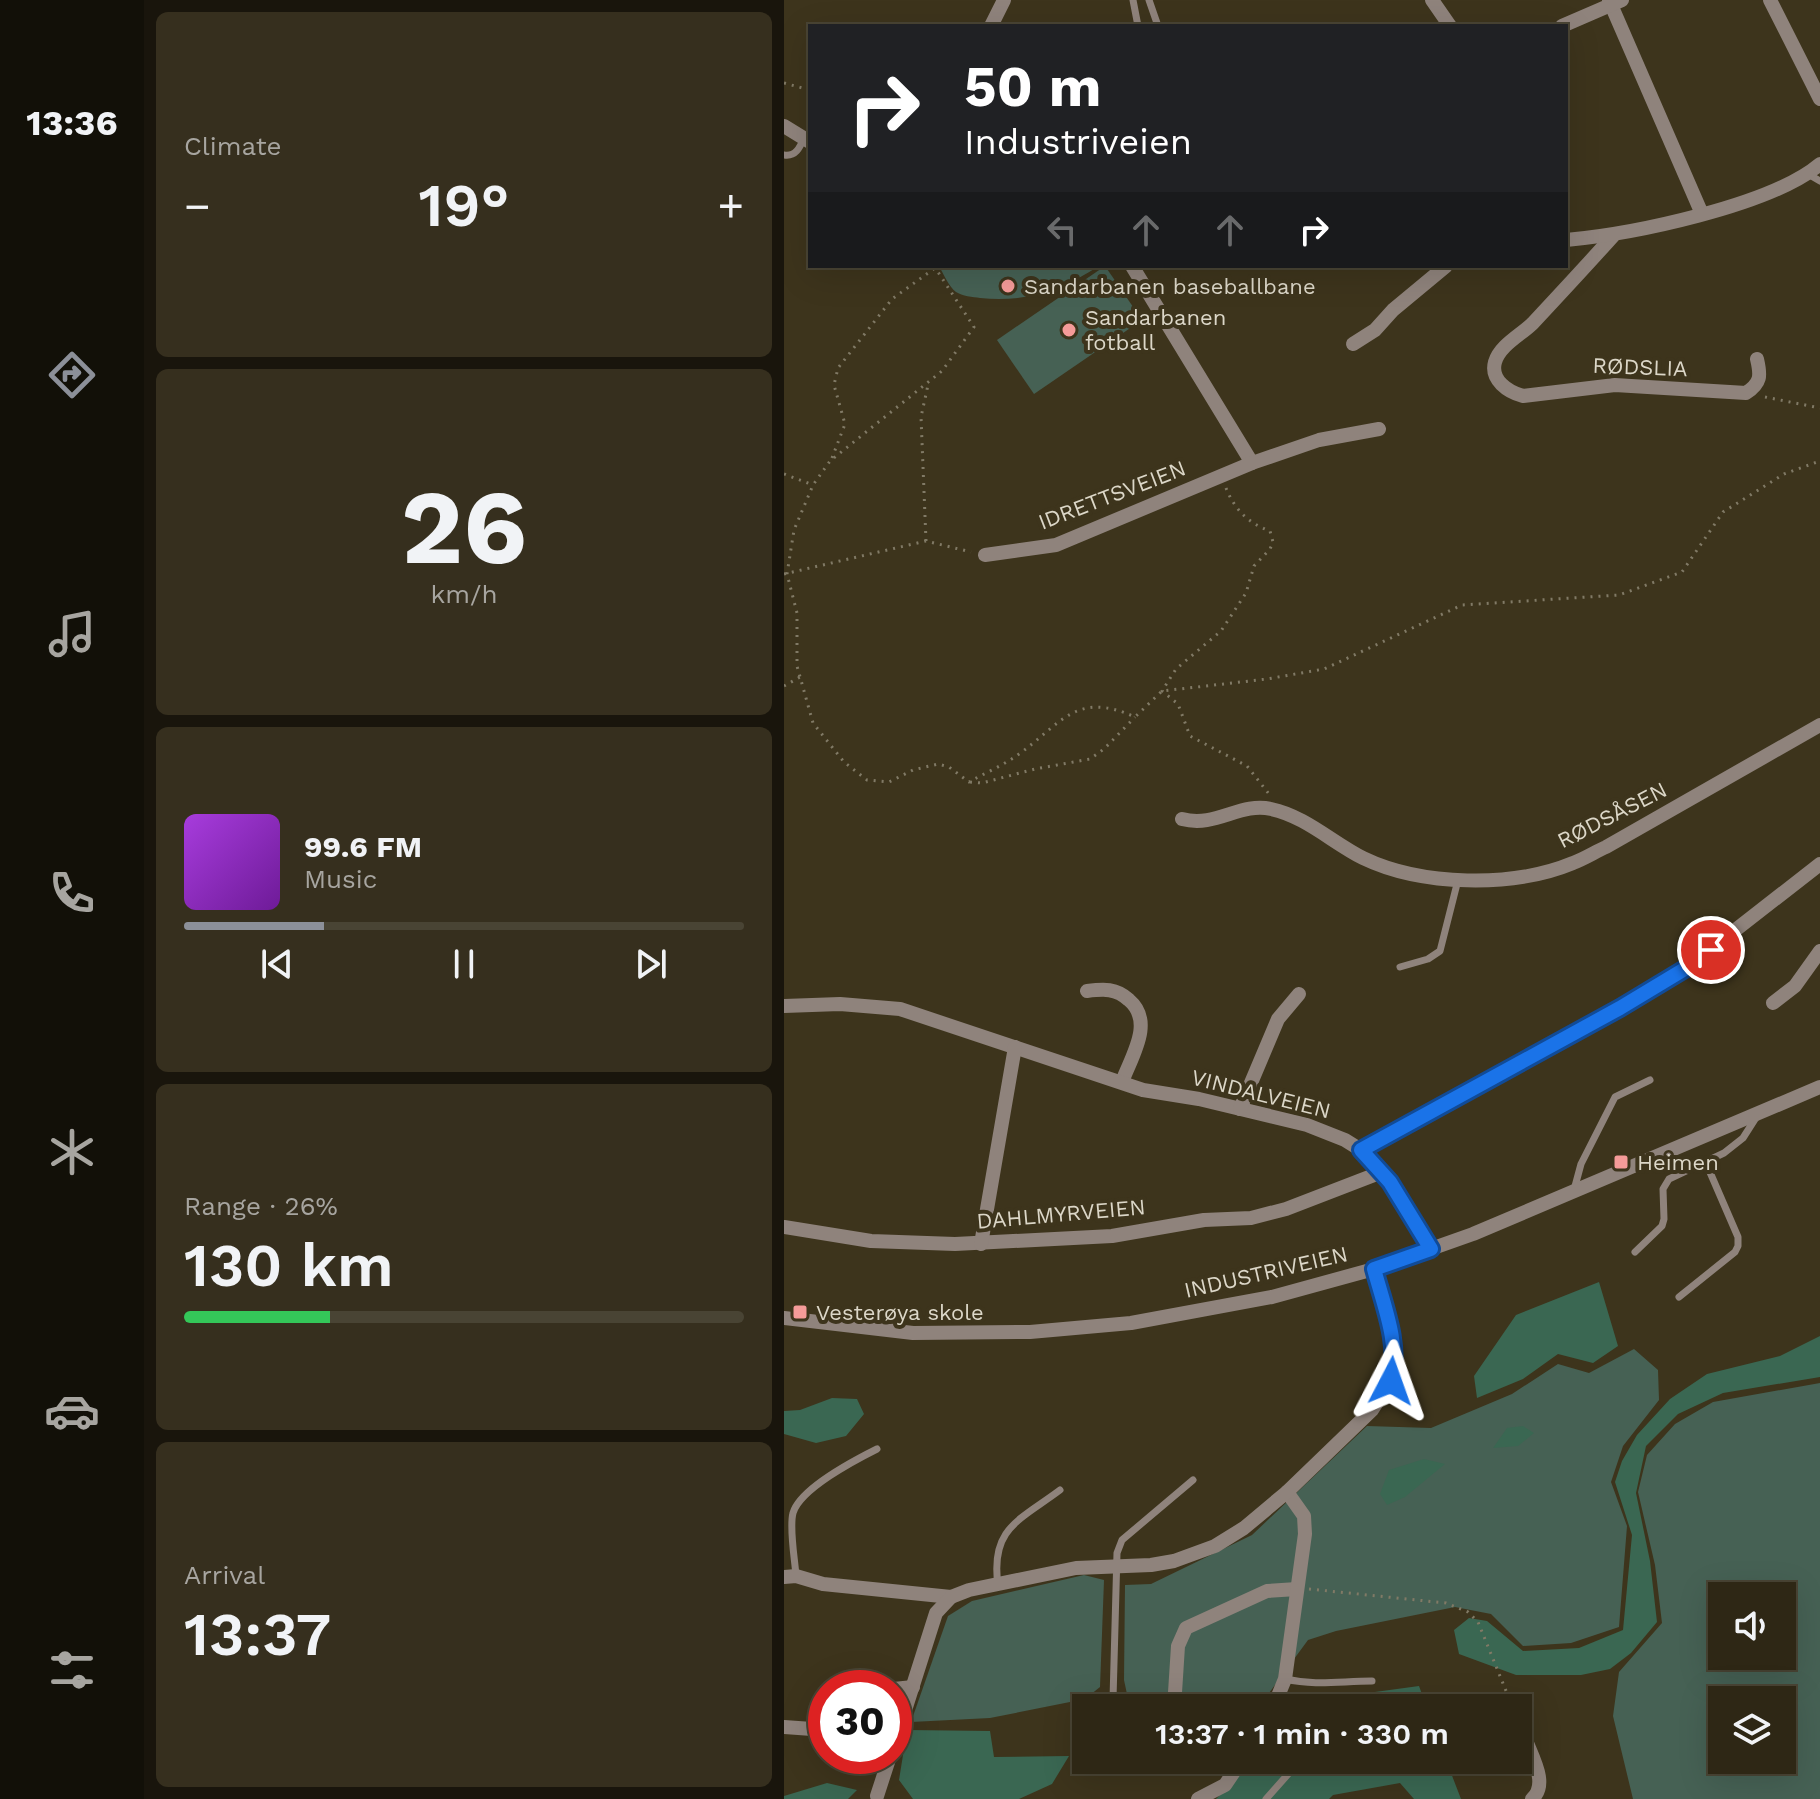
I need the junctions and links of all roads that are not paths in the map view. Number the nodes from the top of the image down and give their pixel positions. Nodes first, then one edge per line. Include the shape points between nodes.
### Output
1 (1004, 0) edge
2 (1133, 0) edge
3 (1149, 0) edge
4 (1432, 0) edge
5 (1770, 0) edge
6 (1614, 1) edge
7 (992, 24) edge
8 (1138, 24) edge
9 (1157, 24) edge
10 (1449, 24) edge
11 (1566, 24) edge
12 (1820, 99) edge
13 (784, 126) edge
14 (807, 140) edge
15 (784, 155) edge
16 (1820, 164) edge
17 (1814, 177) edge
18 (1702, 214) junction
19 (1613, 236) junction
20 (1568, 240) edge
21 (1133, 268) edge
22 (1444, 268) edge
23 (1353, 344) dead end
24 (1757, 359) dead end
25 (1379, 429) dead end
26 (1252, 463) junction
27 (985, 555) road end
28 (1820, 725) edge
29 (1182, 819) dead end
30 (1820, 864) edge
31 (1458, 880) junction
32 (1820, 951) edge
33 (1400, 967) dead end
34 (1087, 991) dead end
35 (1299, 994) dead end
36 (1773, 1003) dead end
37 (784, 1006) edge
38 (1015, 1047) junction
39 (1650, 1080) dead end
40 (1122, 1082) junction
41 (1820, 1087) edge
42 (1240, 1109) junction
43 (1758, 1114) junction
44 (1361, 1150) junction
45 (1706, 1163) junction
46 (1382, 1172) junction
47 (1574, 1192) junction
48 (784, 1227) edge
49 (981, 1244) junction
50 (1431, 1249) junction
51 (1635, 1252) dead end
52 (1374, 1269) junction
53 (1679, 1297) dead end
54 (784, 1318) edge
55 (877, 1449) dead end
56 (1193, 1480) dead end
57 (1060, 1490) dead end
58 (1287, 1492) junction
59 (1117, 1566) junction
60 (790, 1576) edge
61 (998, 1585) junction
62 (1297, 1589) junction
63 (951, 1597) junction
64 (1285, 1679) junction
65 (1372, 1681) dead end
66 (913, 1687) joint
67 (912, 1690) edge
68 (1113, 1694) edge
69 (1175, 1694) edge
70 (1279, 1694) edge
71 (784, 1727) edge
72 (808, 1729) edge
73 (1532, 1734) dead end
74 (884, 1774) edge
75 (1232, 1774) edge
76 (1288, 1774) edge
77 (1219, 1795) edge
78 (875, 1798) edge
79 (1198, 1799) edge
80 (1266, 1799) edge
81 (1532, 1799) edge

1 - 7 street
2 - 8 lane
3 - 9 lane
4 - 10 street
5 - 12 street
6 - 11 street
6 - 18 street
13 - 14 street
14 - 15 lane via 793,155
16 - 17 street
17 - 18 street
18 - 19 street
19 - 20 street
19 - 24 street, RØDSLIA via 1500,351 1494,375 1504,387 1523,396 1615,385 1746,393 1760,379
21 - 26 street
22 - 23 street
25 - 26 street, IDRETTSVEIEN via 1319,440
26 - 27 street, IDRETTSVEIEN via 1056,545
28 - 31 street, RØDSÅSEN via 1571,864 1510,877
29 - 31 street, RØDSÅSEN via 1207,822 1267,808 1364,859 1419,877
30 - 44 street via 1688,967
31 - 33 lane via 1440,951
32 - 36 street via 1795,986
34 - 40 street via 1121,993 1142,1017
35 - 42 street via 1278,1019
37 - 38 street, VINDALVEIEN via 900,1009
38 - 40 street, VINDALVEIEN
38 - 49 street
39 - 47 lane via 1615,1097 1581,1164
40 - 42 street, VINDALVEIEN
41 - 43 street, INDUSTRIVEIEN
42 - 44 street, VINDALVEIEN via 1307,1125
43 - 45 lane via 1743,1138
43 - 47 street, INDUSTRIVEIEN
44 - 46 street, VINDALVEIEN
45 - 51 lane via 1669,1179 1663,1189 1662,1226
45 - 53 lane via 1738,1246
46 - 49 street, DAHLMYRVEIEN via 1251,1218 1112,1236
46 - 50 street, VINDALVEIEN
47 - 50 street, INDUSTRIVEIEN
48 - 49 street, DAHLMYRVEIEN via 871,1241
50 - 52 street, INDUSTRIVEIEN
52 - 54 street, INDUSTRIVEIEN via 1207,1311 1030,1332 913,1333
52 - 58 street via 1395,1346 1391,1381 1372,1410
55 - 60 lane via 830,1475 797,1505
56 - 59 lane via 1122,1540
57 - 61 lane via 1001,1539 995,1561
58 - 59 street via 1215,1546 1174,1561
58 - 62 street via 1304,1516
59 - 61 street via 1076,1568
59 - 68 lane
60 - 63 street
61 - 63 street
62 - 64 street
62 - 69 street via 1267,1591 1186,1628 1178,1646
63 - 66 street via 936,1613
64 - 65 lane via 1310,1685
64 - 70 street
66 - 67 street
71 - 72 street
73 - 81 street via 1541,1783
74 - 78 street
75 - 77 street
76 - 80 lane
77 - 79 street

